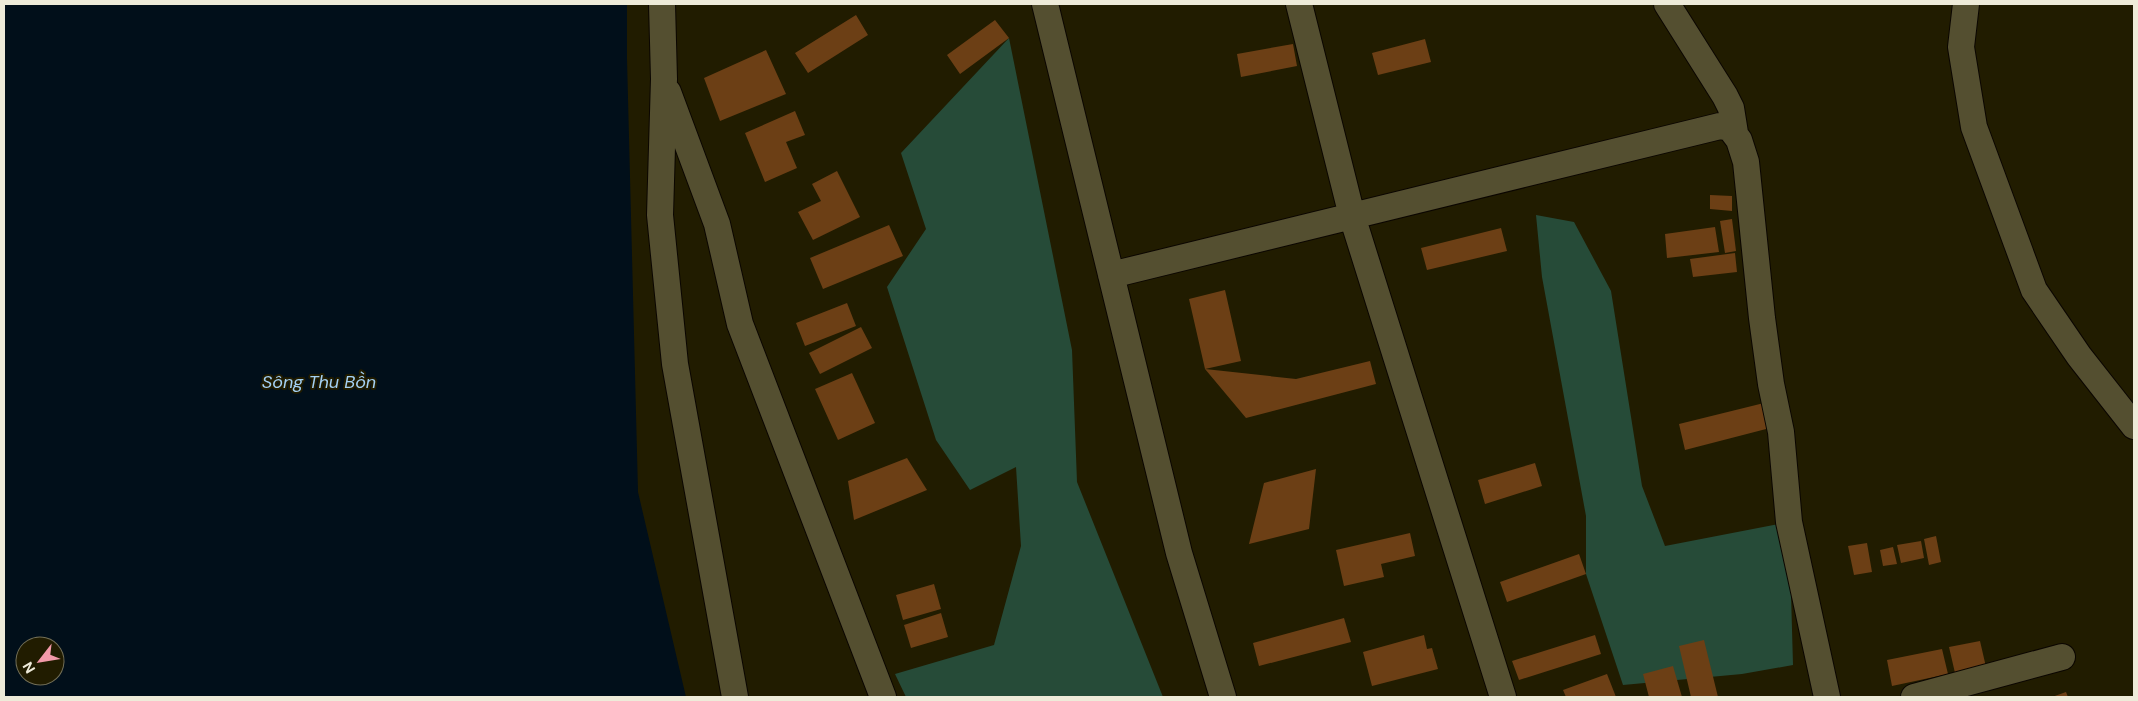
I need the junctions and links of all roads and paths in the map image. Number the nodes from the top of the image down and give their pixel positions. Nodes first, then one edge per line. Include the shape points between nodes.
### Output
1 (662, 4) edge
2 (1045, 4) edge
3 (1299, 4) edge
4 (1667, 4) edge
5 (1966, 4) edge
6 (664, 79) junction
7 (1735, 133) junction
8 (1352, 216) junction
9 (1111, 275) junction
10 (2134, 426) edge
11 (2062, 657) dead end
12 (735, 697) edge
13 (883, 697) edge
14 (1223, 697) edge
15 (1503, 697) edge
16 (1827, 697) edge
17 (1914, 697) edge

1 - 6 street
2 - 9 street
3 - 8 street
4 - 7 street via 1725,96 1731,108
5 - 10 street via 1961,48 1974,127 2034,290 2079,356
6 - 12 street via 660,215 675,364
6 - 13 street via 717,224 740,324
7 - 8 street via 1720,126
7 - 16 street via 1746,162 1762,318 1781,432 1789,522
8 - 9 street
8 - 15 street
9 - 14 street via 1180,553
11 - 17 street

